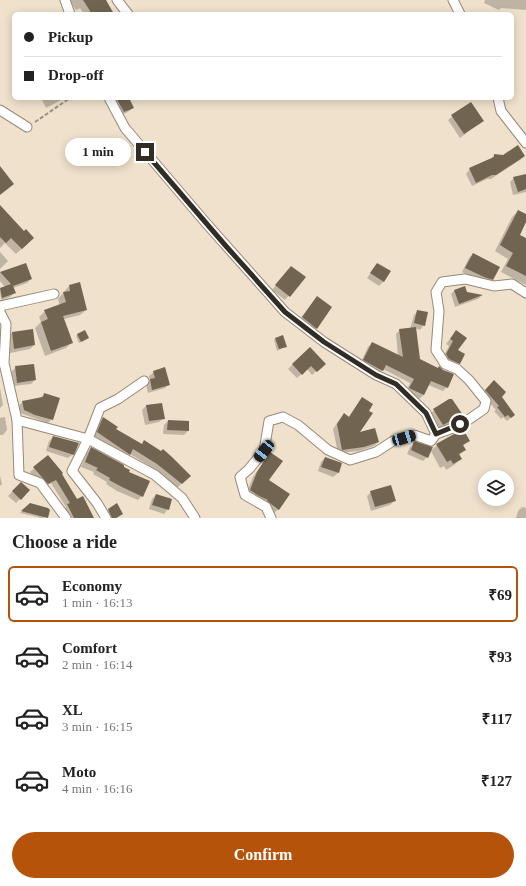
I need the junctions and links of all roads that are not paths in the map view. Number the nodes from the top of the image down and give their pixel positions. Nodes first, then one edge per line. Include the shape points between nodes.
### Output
1 (65, 0) edge
2 (118, 0) edge
3 (453, 0) edge
4 (69, 12) edge
5 (127, 12) edge
6 (459, 12) edge
7 (110, 100) edge
8 (498, 100) edge
9 (0, 110) edge
10 (27, 127) road end
11 (526, 143) edge
12 (526, 293) edge
13 (54, 294) dead end
14 (0, 306) edge
15 (0, 312) edge
16 (144, 381) dead end
17 (17, 420) junction
18 (436, 434) junction
19 (88, 439) junction
20 (66, 518) edge
21 (106, 518) edge
22 (195, 518) edge
23 (271, 518) edge

1 - 4 street
2 - 5 street
3 - 6 street
7 - 18 street via 125,128 285,312 324,342 376,375 396,384 426,413
8 - 11 street via 501,111
9 - 10 street
12 - 18 street via 512,284 494,286 465,279 442,282 436,292 439,311 436,350 445,364 457,369 486,400 484,409 468,420
13 - 14 street
15 - 17 street via 6,324 4,364
16 - 19 street via 100,408
17 - 19 street
17 - 20 street via 19,475 40,483
18 - 23 street via 431,441 414,435 394,441 376,452 350,460 328,450 298,425 283,417 270,421 264,451 240,477 245,495 266,507
19 - 21 street via 72,471
19 - 22 street via 155,475 182,498

